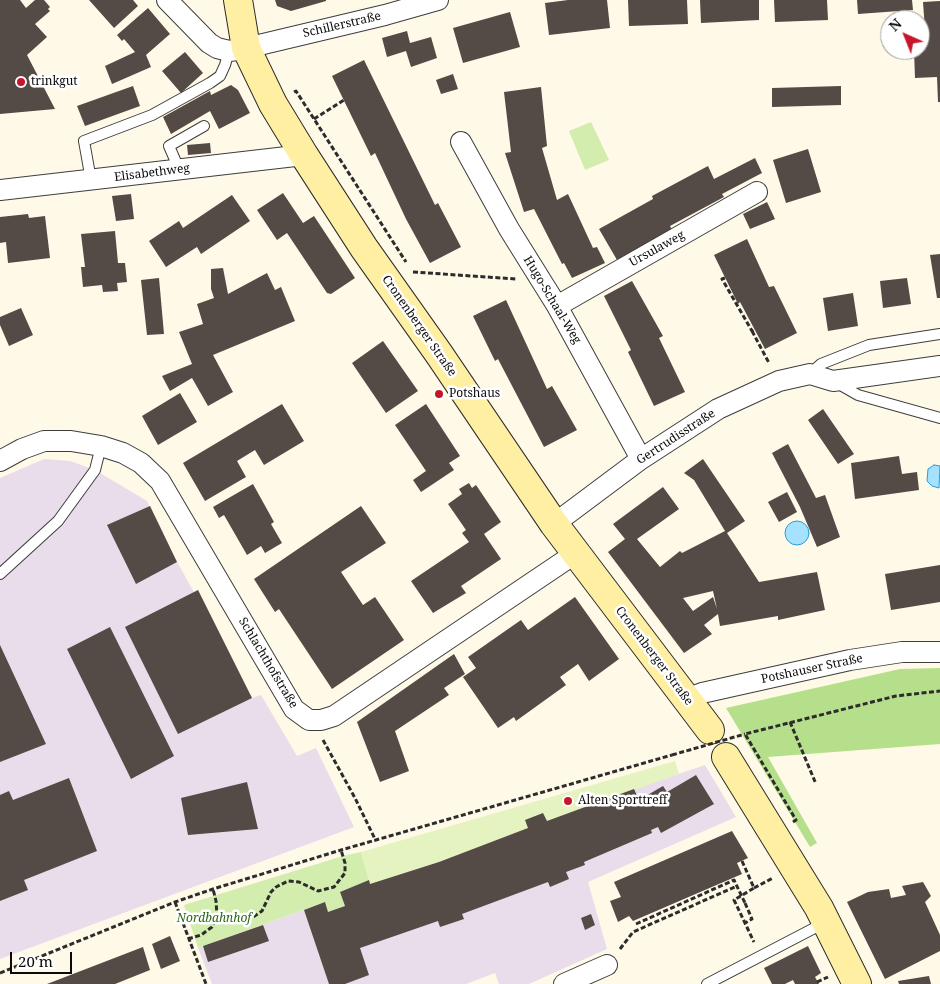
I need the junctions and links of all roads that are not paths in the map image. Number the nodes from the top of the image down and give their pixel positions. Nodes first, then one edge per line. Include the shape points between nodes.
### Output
1 (167, 0) edge
2 (238, 0) edge
3 (438, 0) edge
4 (237, 50) junction
5 (204, 126) dead end
6 (461, 142) dead end
7 (304, 155) junction
8 (179, 170) junction
9 (91, 180) junction
10 (0, 190) edge
11 (757, 192) dead end
12 (557, 306) junction
13 (940, 334) edge
14 (940, 366) edge
15 (810, 374) junction
16 (833, 381) junction
17 (940, 418) edge
18 (101, 446) junction
19 (641, 459) junction
20 (0, 462) edge
21 (554, 524) junction
22 (576, 553) junction
23 (0, 574) edge
24 (940, 652) edge
25 (686, 700) junction
26 (710, 730) dead end
27 (726, 757) dead end
28 (826, 921) junction
29 (607, 965) road end
30 (564, 984) edge
31 (707, 984) edge
32 (857, 984) edge

1 - 4 street via 208,43 218,48
2 - 4 main road, Cronenberger Straße
3 - 4 street, Schillerstraße
4 - 7 main road, Cronenberger Straße
4 - 9 lane via 220,76 210,83 152,115 84,140
5 - 8 lane via 169,146
6 - 12 street, Hugo-Schaal-Weg via 509,229
7 - 8 street, Elisabethweg
7 - 21 main road, Cronenberger Straße
8 - 9 street, Elisabethweg
9 - 10 street, Elisabethweg
11 - 12 street, Ursulaweg
12 - 19 street, Hugo-Schaal-Weg
13 - 15 lane, Gertrudisstraße via 869,345 821,364
14 - 16 street, Gertrudisstraße
15 - 16 street, Gertrudisstraße
15 - 19 street, Gertrudisstraße via 779,380 718,410
16 - 17 lane via 858,395
18 - 20 street, Schlachthofstraße via 44,441
18 - 22 street, Schlachthofstraße via 141,463 160,481 294,709 309,720 334,716
18 - 23 lane via 95,470 58,521
19 - 21 street, Gertrudisstraße
21 - 22 main road, Cronenberger Straße
22 - 25 main road, Cronenberger Straße
24 - 25 street, Potshauser Straße via 902,652 850,660 702,693
25 - 26 main road, Cronenberger Straße
27 - 28 main road
28 - 31 lane
28 - 32 main road
29 - 30 street

